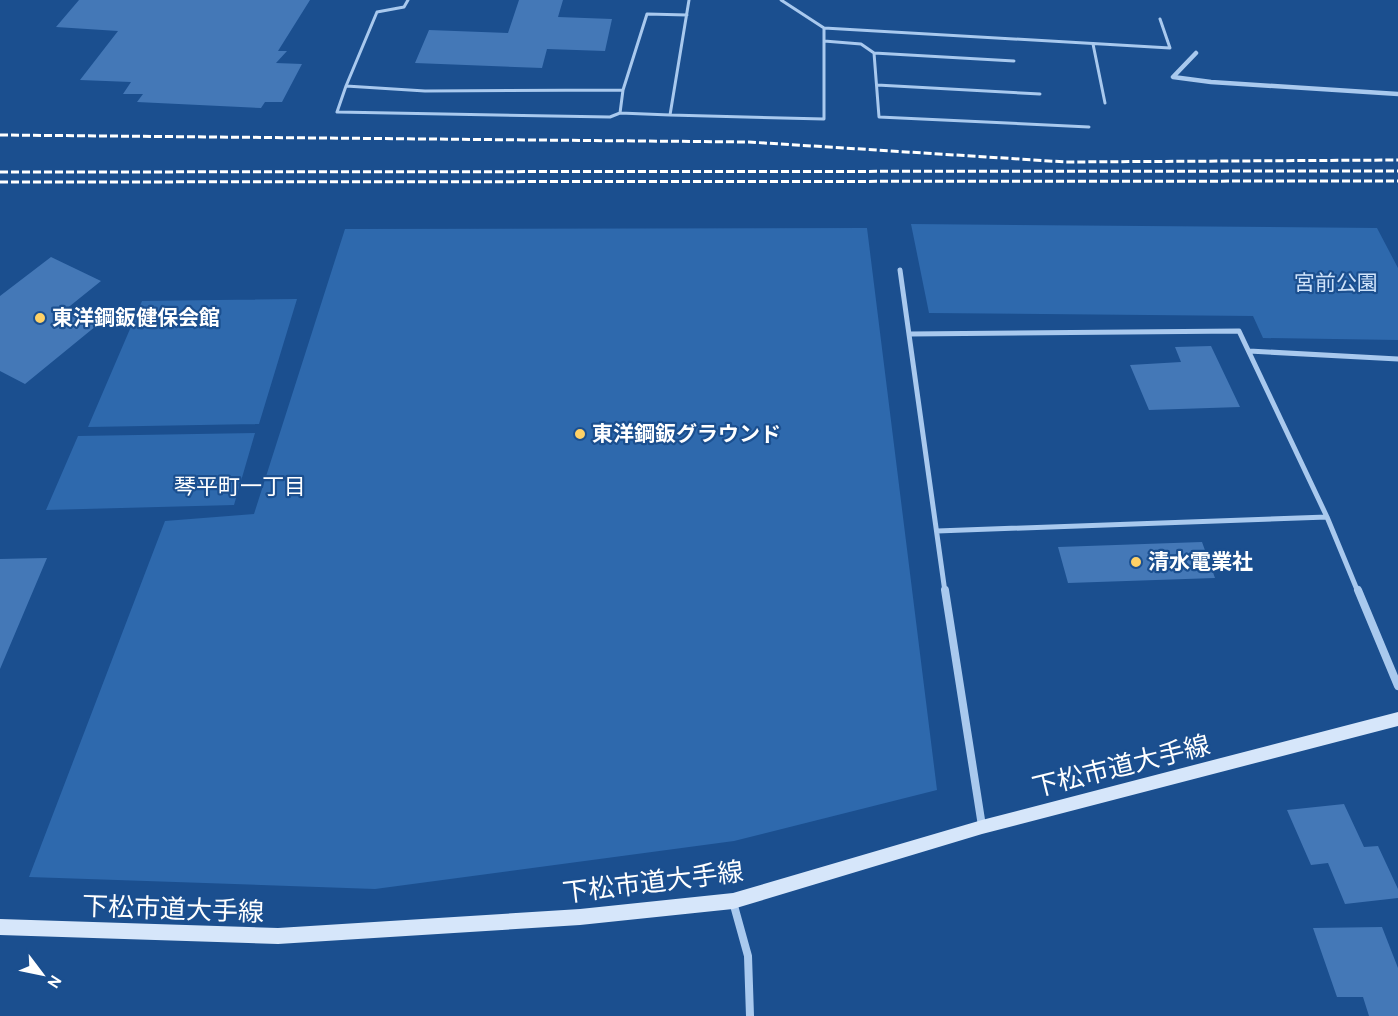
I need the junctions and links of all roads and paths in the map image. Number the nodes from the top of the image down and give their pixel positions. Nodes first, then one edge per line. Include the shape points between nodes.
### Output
1 (408, 0) edge
2 (689, 0) edge
3 (781, 0) edge
4 (687, 15) junction
5 (1160, 19) dead end
6 (824, 28) junction
7 (824, 41) junction
8 (1093, 44) junction
9 (874, 52) junction
10 (1196, 53) dead end
11 (1014, 61) dead end
12 (346, 86) junction
13 (877, 86) junction
14 (623, 90) junction
15 (1040, 94) dead end
16 (1398, 94) edge
17 (1105, 103) dead end
18 (620, 113) junction
19 (670, 115) junction
20 (1089, 127) dead end
21 (900, 270) dead end
22 (910, 334) junction
23 (1249, 351) junction
24 (1398, 359) edge
25 (1327, 517) junction
26 (937, 531) junction
27 (1398, 686) edge
28 (1398, 719) edge
29 (982, 827) junction
30 (733, 901) junction
31 (0, 927) edge
32 (750, 1016) edge

1 - 12 lane via 404,7 377,12
2 - 4 lane
3 - 6 lane
4 - 14 lane via 647,14
4 - 19 lane
5 - 8 lane via 1170,48
6 - 7 lane
6 - 8 lane
7 - 9 lane via 861,44
7 - 19 lane via 824,119
8 - 17 lane
9 - 11 lane
9 - 13 lane
10 - 16 street via 1173,77
12 - 14 lane via 425,91
12 - 18 lane via 337,112 610,117
13 - 15 lane
13 - 20 lane via 879,117
14 - 18 lane
18 - 19 lane
21 - 22 street
22 - 23 street via 1239,331
22 - 26 street
23 - 24 street
23 - 25 street
25 - 26 street
25 - 27 street
26 - 29 street
28 - 29 street, 下松市道大手線
29 - 30 street, 下松市道大手線
30 - 31 street, 下松市道大手線 via 580,917 278,936
30 - 32 street via 748,956

